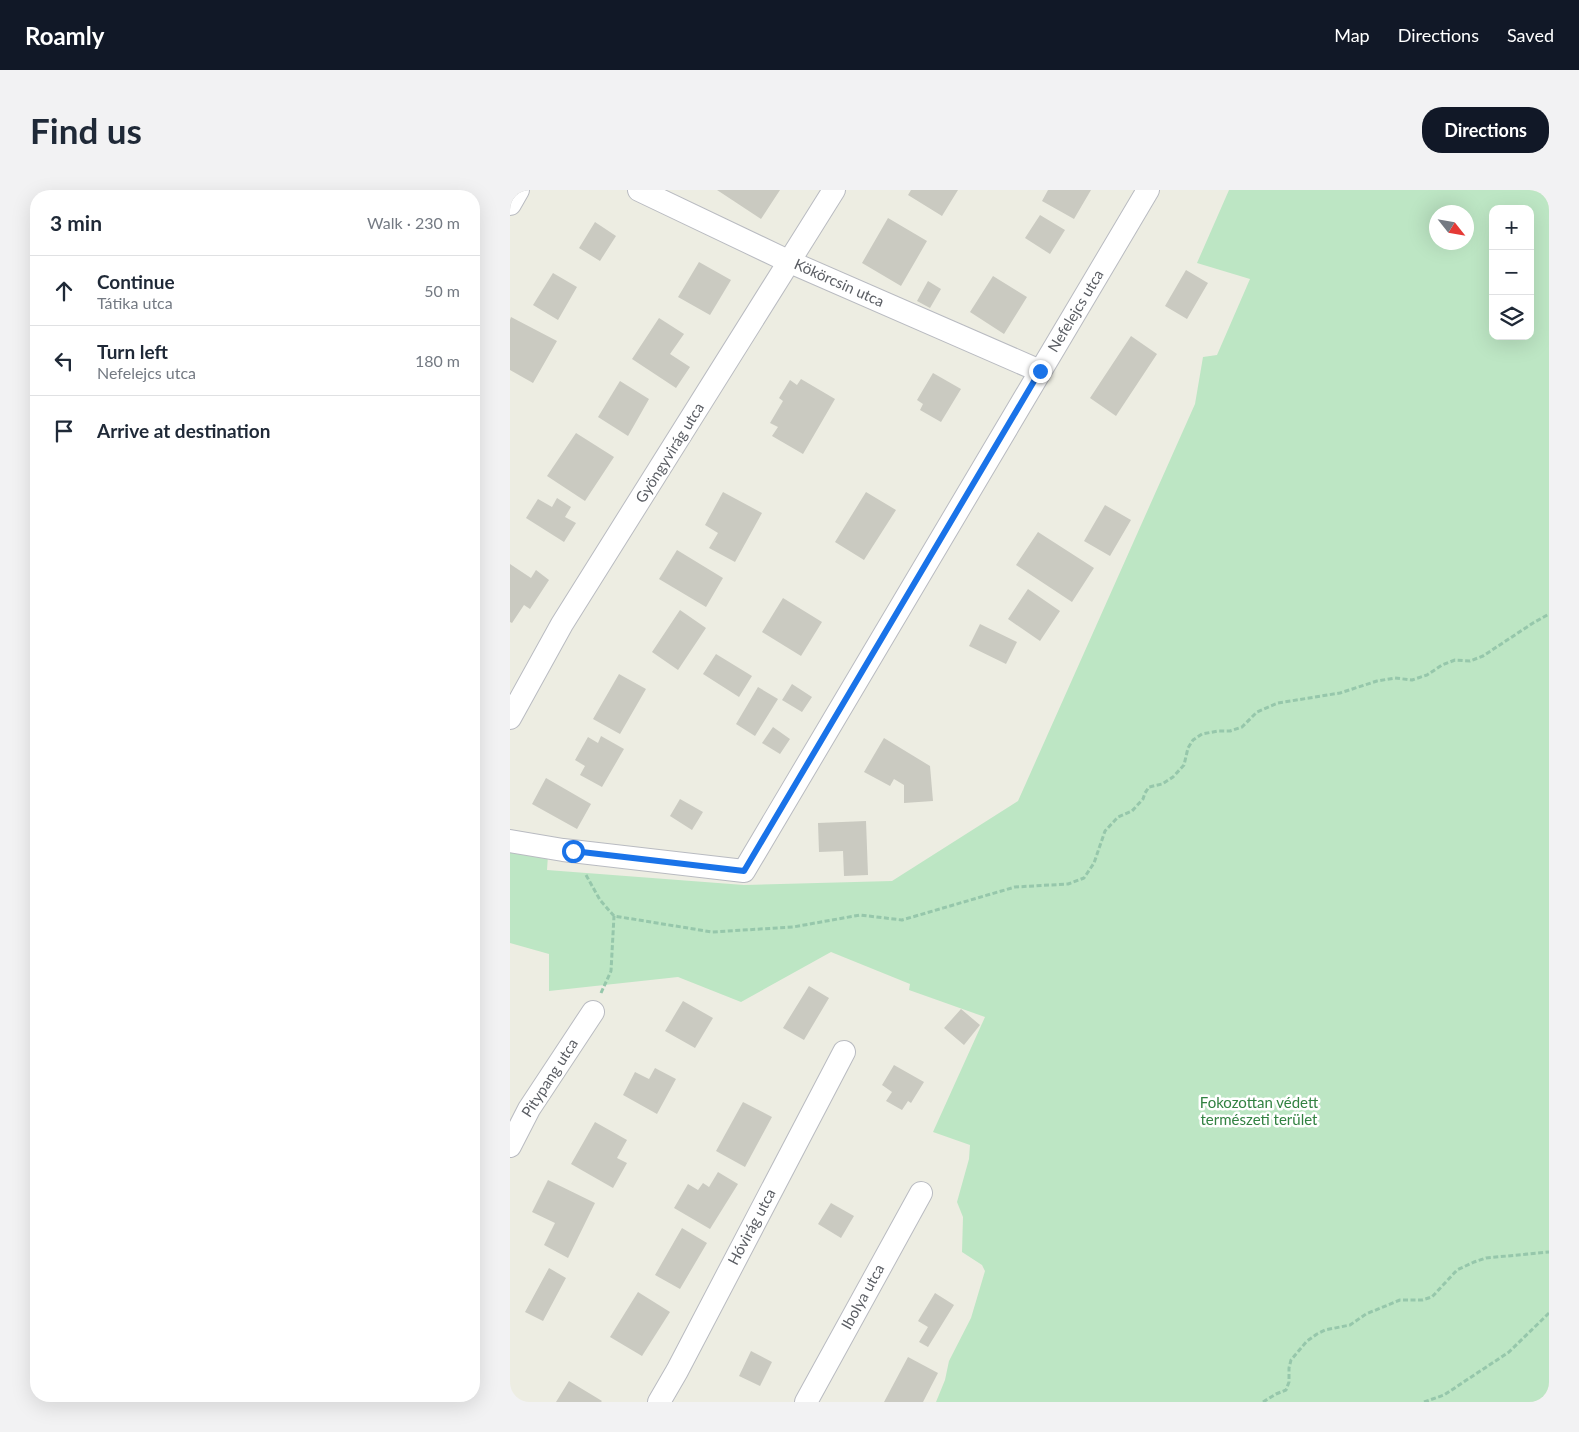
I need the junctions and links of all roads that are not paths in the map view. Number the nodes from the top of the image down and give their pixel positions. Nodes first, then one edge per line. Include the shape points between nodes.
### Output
1 (518, 190) edge
2 (639, 190) edge
3 (834, 190) edge
4 (1148, 190) edge
5 (510, 204) edge
6 (790, 262) junction
7 (1040, 371) junction
8 (510, 718) edge
9 (510, 841) edge
10 (593, 1012) road end
11 (844, 1052) dead end
12 (510, 1146) edge
13 (921, 1193) dead end
14 (659, 1402) edge
15 (806, 1402) edge

1 - 5 street
2 - 6 street, Kökörcsin utca
3 - 6 street, Gyöngyvirág utca
4 - 7 street, Nefelejcs utca
6 - 7 street, Kökörcsin utca
6 - 8 street, Gyöngyvirág utca via 562,624
7 - 9 street, Nefelejcs utca via 744,871
10 - 12 street, Pitypang utca via 529,1109
11 - 14 street, Hóvirág utca
13 - 15 street, Ibolya utca

